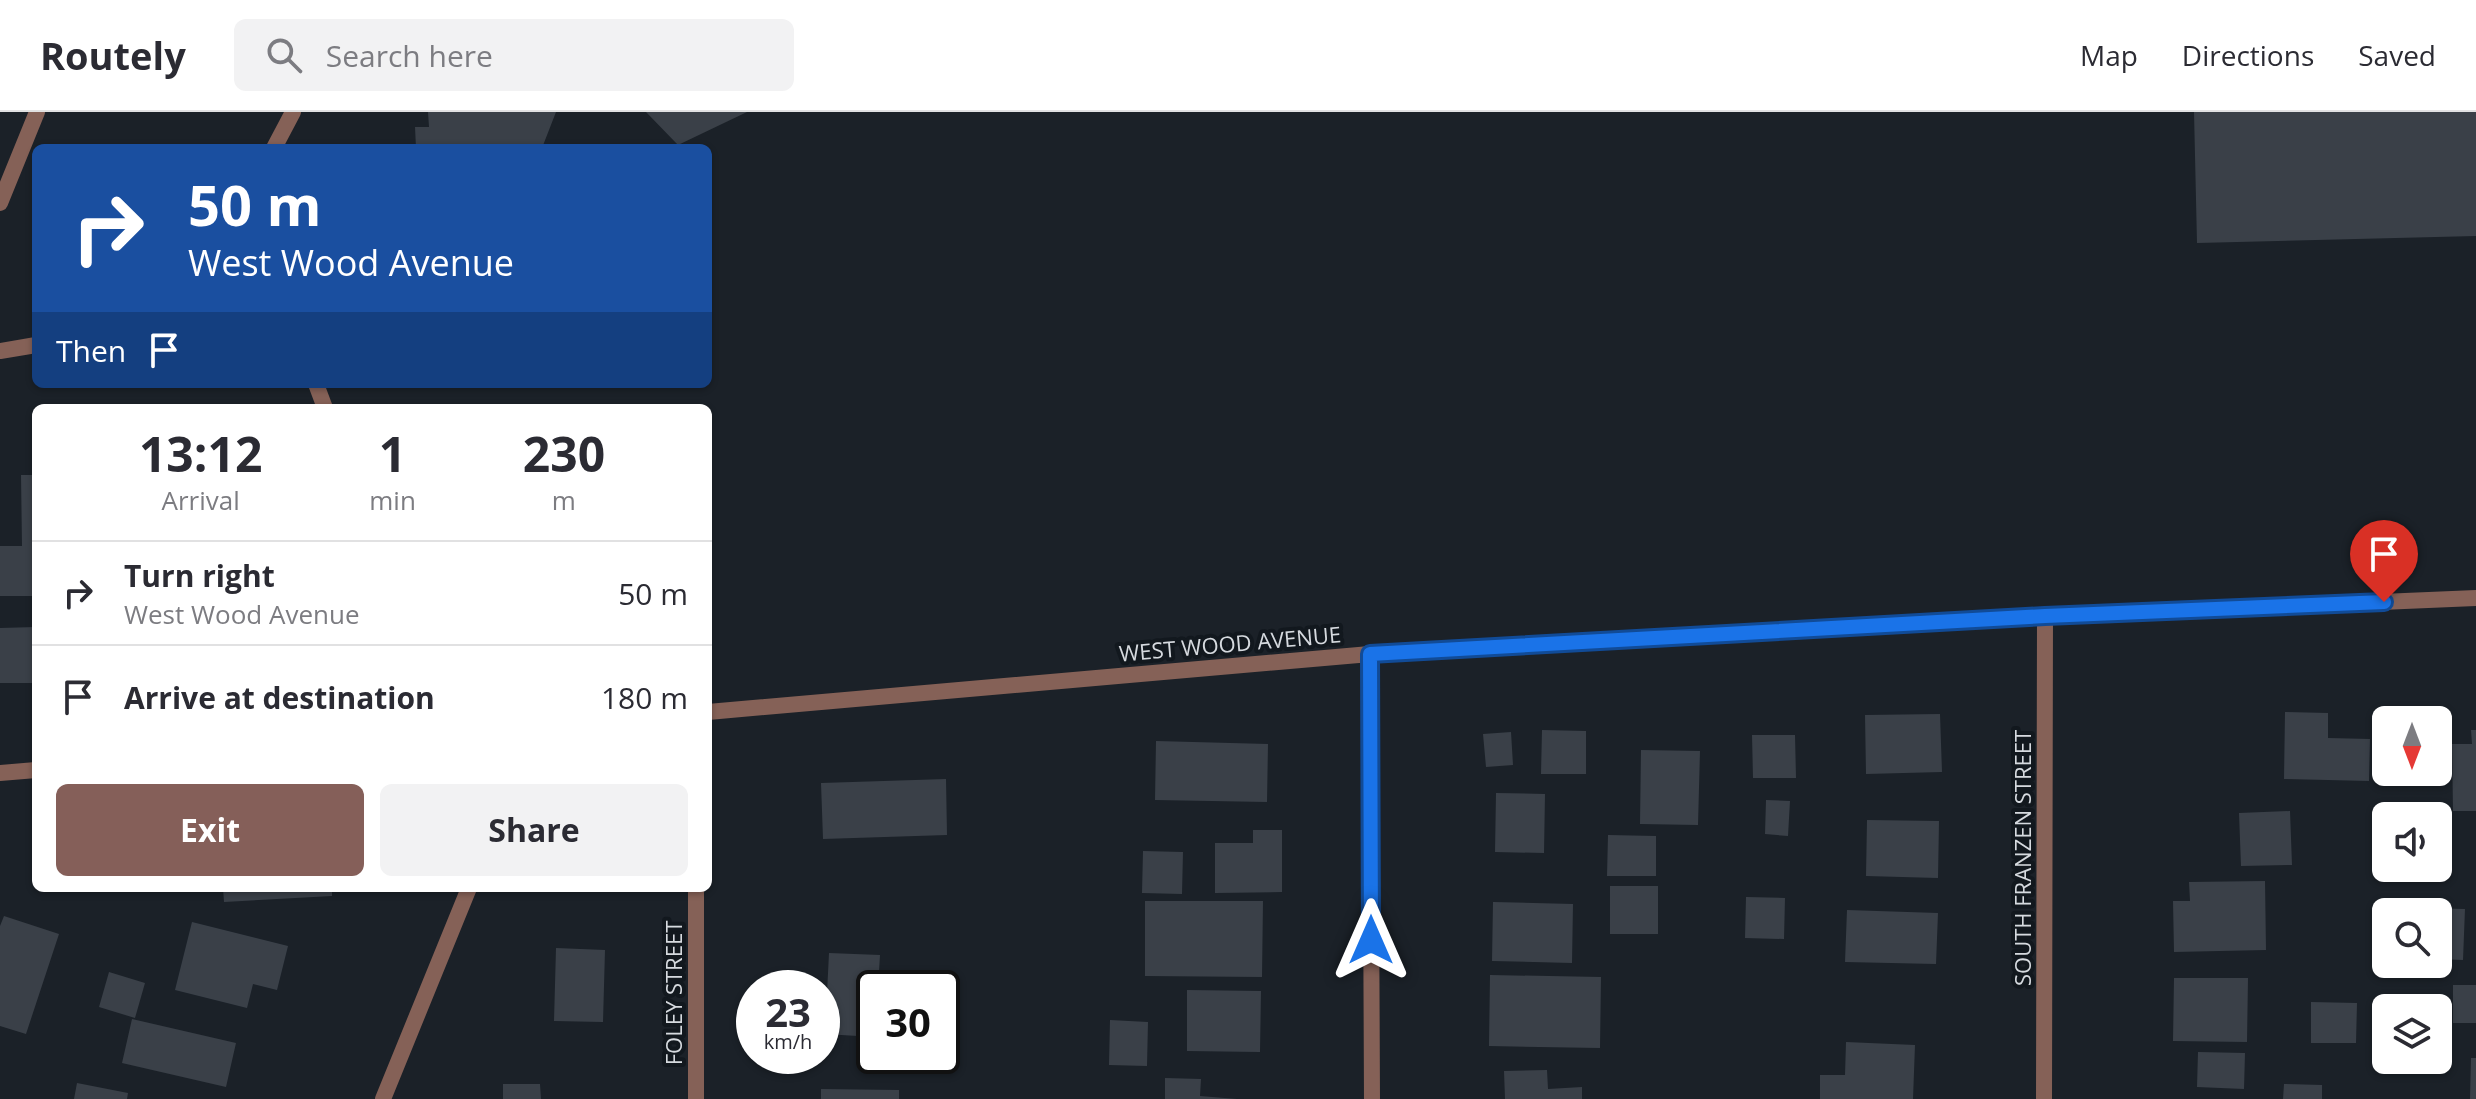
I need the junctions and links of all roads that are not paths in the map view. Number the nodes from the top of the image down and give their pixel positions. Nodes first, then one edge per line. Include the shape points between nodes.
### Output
1 (37, 112) edge
2 (293, 112) edge
3 (276, 144) edge
4 (0, 203) edge
5 (32, 346) edge
6 (0, 351) edge
7 (2476, 598) edge
8 (2045, 616) junction
9 (1370, 654) junction
10 (712, 712) edge
11 (32, 770) edge
12 (0, 773) edge
13 (467, 892) edge
14 (696, 892) edge
15 (383, 1099) edge
16 (696, 1099) edge
17 (1372, 1099) edge
18 (2044, 1099) edge

1 - 4 street
2 - 3 street
5 - 6 street
7 - 8 street, WEST WOOD AVENUE
8 - 9 street, WEST WOOD AVENUE
8 - 18 street, SOUTH FRANZEN STREET
9 - 10 street, WEST WOOD AVENUE
9 - 17 street
11 - 12 street
13 - 15 street
14 - 16 street, FOLEY STREET

